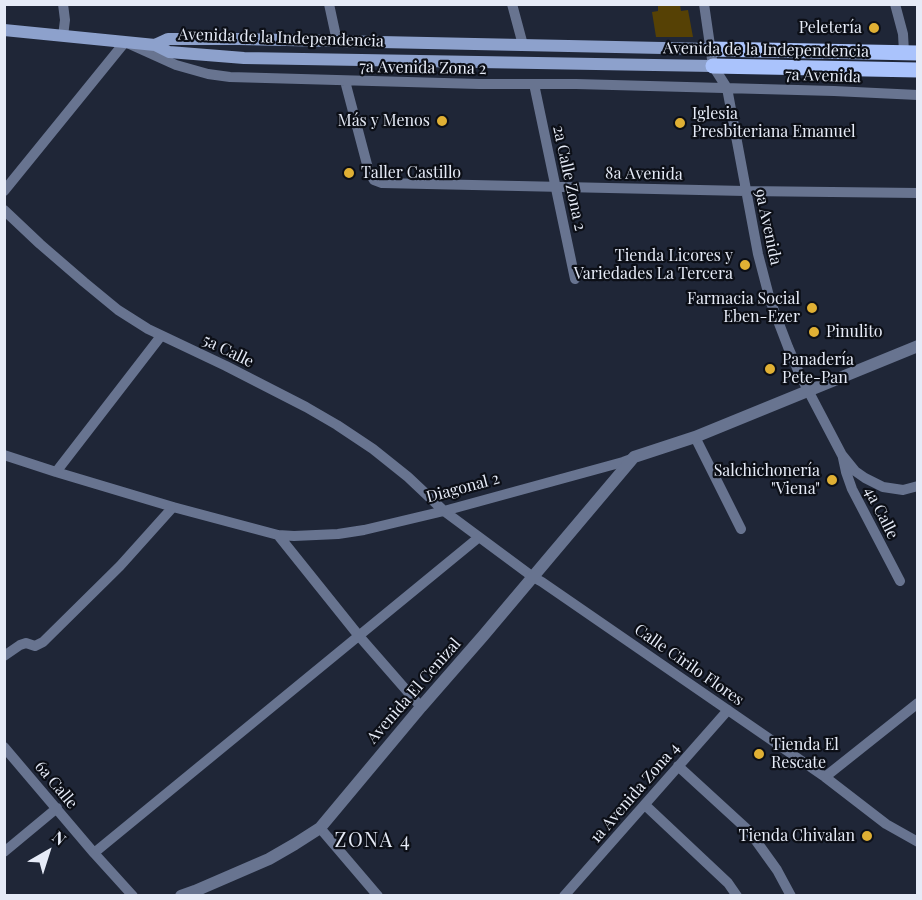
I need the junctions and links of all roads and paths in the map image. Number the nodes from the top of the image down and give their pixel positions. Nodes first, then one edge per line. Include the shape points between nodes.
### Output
1 (63, 4) edge
2 (329, 4) edge
3 (512, 4) edge
4 (704, 4) edge
5 (895, 4) edge
6 (4, 30) edge
7 (63, 36) junction
8 (337, 41) junction
9 (125, 42) junction
10 (155, 45) junction
11 (523, 45) junction
12 (710, 49) junction
13 (911, 52) edge
14 (713, 66) junction
15 (918, 70) edge
16 (345, 81) junction
17 (534, 84) junction
18 (727, 88) junction
19 (917, 98) edge
20 (556, 186) junction
21 (4, 191) edge
22 (745, 191) junction
23 (918, 193) edge
24 (4, 210) edge
25 (574, 279) dead end
26 (161, 336) junction
27 (918, 346) edge
28 (808, 391) junction
29 (694, 437) junction
30 (4, 455) edge
31 (842, 455) junction
32 (634, 457) junction
33 (57, 472) junction
34 (918, 486) edge
35 (173, 507) junction
36 (444, 511) junction
37 (741, 529) dead end
38 (278, 534) junction
39 (478, 538) junction
40 (533, 577) junction
41 (900, 581) dead end
42 (359, 636) junction
43 (4, 656) edge
44 (918, 703) edge
45 (421, 707) junction
46 (728, 710) junction
47 (4, 747) edge
48 (678, 766) junction
49 (825, 777) junction
50 (645, 805) junction
51 (57, 808) junction
52 (320, 828) junction
53 (918, 842) edge
54 (4, 852) edge
55 (94, 852) junction
56 (132, 896) edge
57 (181, 896) edge
58 (378, 896) edge
59 (564, 896) edge
60 (737, 896) edge
61 (791, 896) edge

1 - 7 street
2 - 8 street
3 - 11 street
4 - 12 street, 9a Avenida
5 - 13 street
6 - 7 main road
7 - 9 main road
8 - 10 main road, Avenida de la Independencia via 168,39
8 - 11 main road, Avenida de la Independencia
9 - 10 main road
9 - 16 street, 7a Avenida Zona 2 via 176,65 208,74
9 - 21 street
10 - 14 main road, Avenida de la Independencia via 169,52 244,58
11 - 12 main road, Avenida de la Independencia
12 - 13 main road, Avenida de la Independencia
12 - 14 street, 9a Avenida
14 - 15 main road, Avenida de la Independencia
14 - 18 street, 9a Avenida
16 - 17 street, 7a Avenida Zona 2
16 - 20 street, 8a Avenida via 371,177 378,182
17 - 18 street, 7a Avenida Zona 2
17 - 20 street, 2a Calle Zona 2
18 - 19 street, 7a Avenida
18 - 22 street, 9a Avenida
20 - 22 street, 8a Avenida
20 - 25 street, 2a Calle Zona 2
22 - 23 street, 8a Avenida
22 - 28 street, 9a Avenida via 770,300
24 - 26 street, 5a Calle via 101,296
26 - 33 street
26 - 36 street, 5a Calle via 337,425 372,448
27 - 28 street, Diagonal 2
28 - 29 street, Diagonal 2
28 - 31 street, 9a Avenida
29 - 32 street, Diagonal 2
29 - 37 street
30 - 33 street, Diagonal 2
31 - 34 street, 9a Avenida via 855,471 883,487 903,490
31 - 41 street, 4a Calle via 852,489
32 - 36 street, Diagonal 2
32 - 40 street, Avenida El Cenizal
33 - 35 street, Diagonal 2
35 - 38 street, Diagonal 2
35 - 43 street via 43,642 20,645
36 - 38 street, Diagonal 2 via 338,534
36 - 39 street, Calle Cirilo Flores
38 - 42 street
39 - 40 street, Calle Cirilo Flores
39 - 42 street
40 - 45 street, Avenida El Cenizal
40 - 46 street, Calle Cirilo Flores
42 - 45 street
42 - 55 street
44 - 49 street
45 - 52 street, Avenida El Cenizal
46 - 48 street, 1a Avenida Zona 4
46 - 49 street, Calle Cirilo Flores
47 - 51 street, 6a Calle
48 - 50 street, 1a Avenida Zona 4
48 - 61 street via 749,831
49 - 53 street, Calle Cirilo Flores via 886,824
50 - 59 street, 1a Avenida Zona 4
50 - 60 street
51 - 54 street
51 - 55 street, 6a Calle
52 - 57 street, Avenida El Cenizal via 269,859
52 - 58 street
55 - 56 street, 6a Calle

